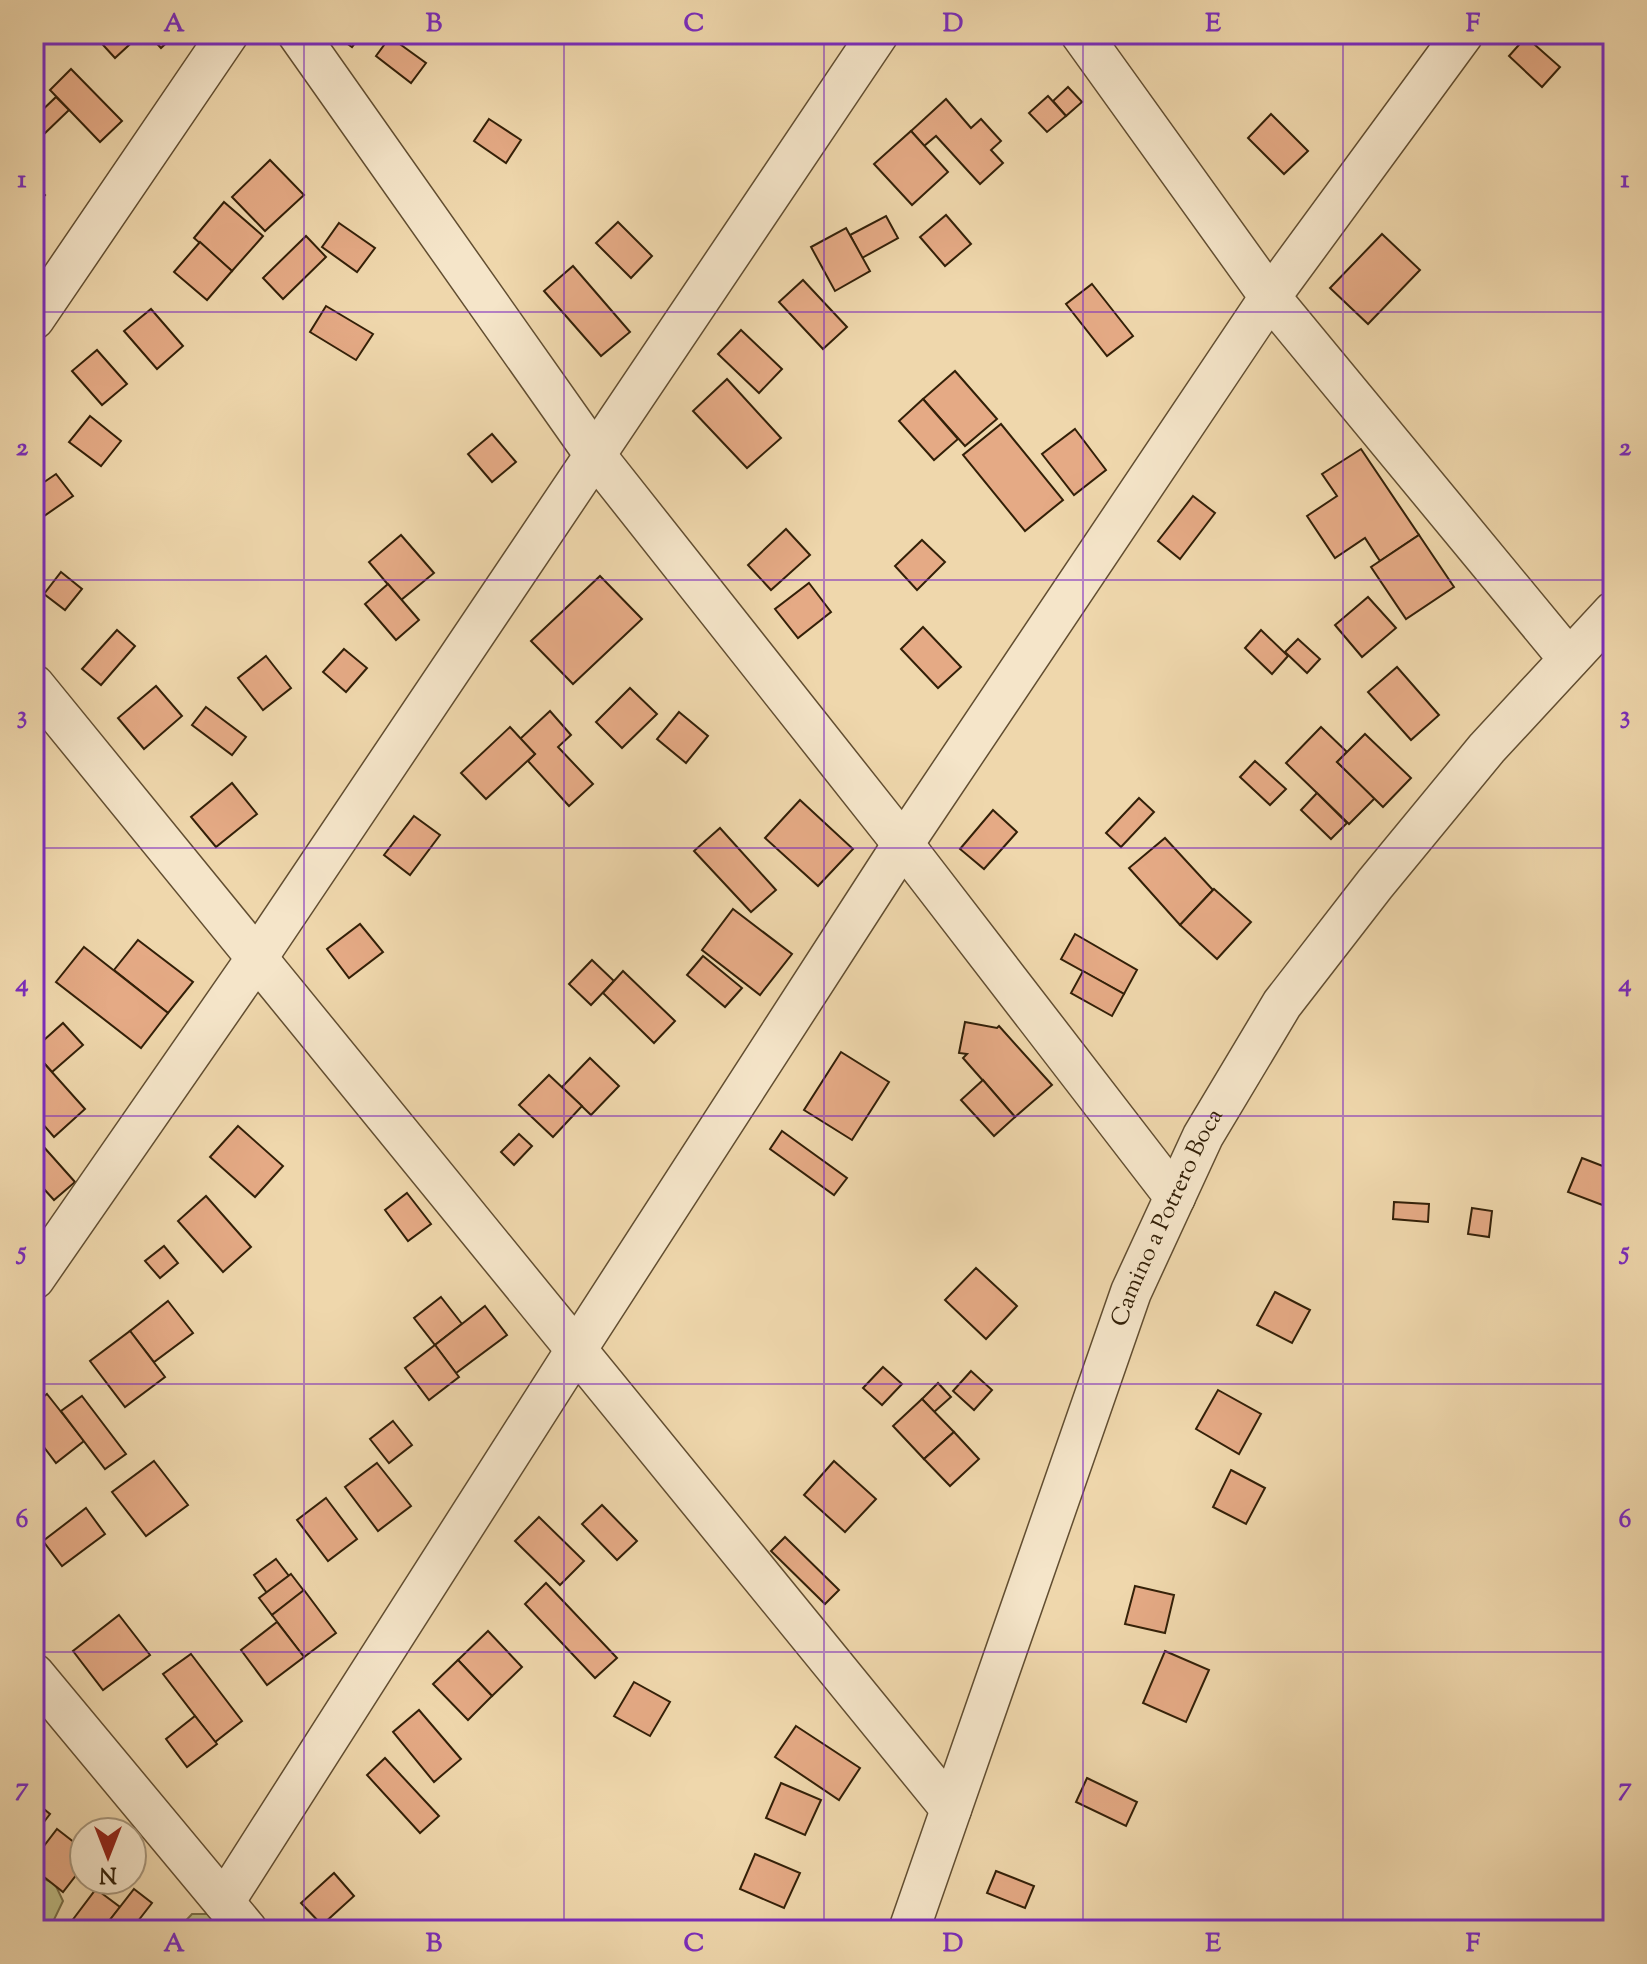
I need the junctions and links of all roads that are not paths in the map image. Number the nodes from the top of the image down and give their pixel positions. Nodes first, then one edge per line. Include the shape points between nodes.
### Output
1 (228, 34) edge
2 (298, 34) edge
3 (878, 34) edge
4 (1081, 34) edge
5 (1463, 34) edge
6 (1270, 297) junction
7 (34, 319) edge
8 (595, 455) junction
9 (1613, 612) edge
10 (1569, 659) junction
11 (34, 685) edge
12 (903, 844) junction
13 (256, 959) junction
14 (1175, 1197) junction
15 (34, 1279) edge
16 (576, 1350) junction
17 (34, 1674) edge
18 (951, 1809) junction
19 (236, 1916) edge
20 (909, 1930) edge

1 - 7 street
2 - 8 street
3 - 8 street
4 - 6 street
5 - 6 street
6 - 10 street
6 - 12 street
8 - 12 street
8 - 13 street
9 - 10 street, Camino a Potrero Boca
10 - 14 street, Camino a Potrero Boca via 1476,761 1282,1004 1203,1136
11 - 13 street
12 - 14 street
12 - 16 street
13 - 15 street
13 - 16 street
14 - 18 street, Camino a Potrero Boca via 1131,1292
16 - 18 street
16 - 19 street
17 - 19 street
18 - 20 street, Camino a Potrero Boca

